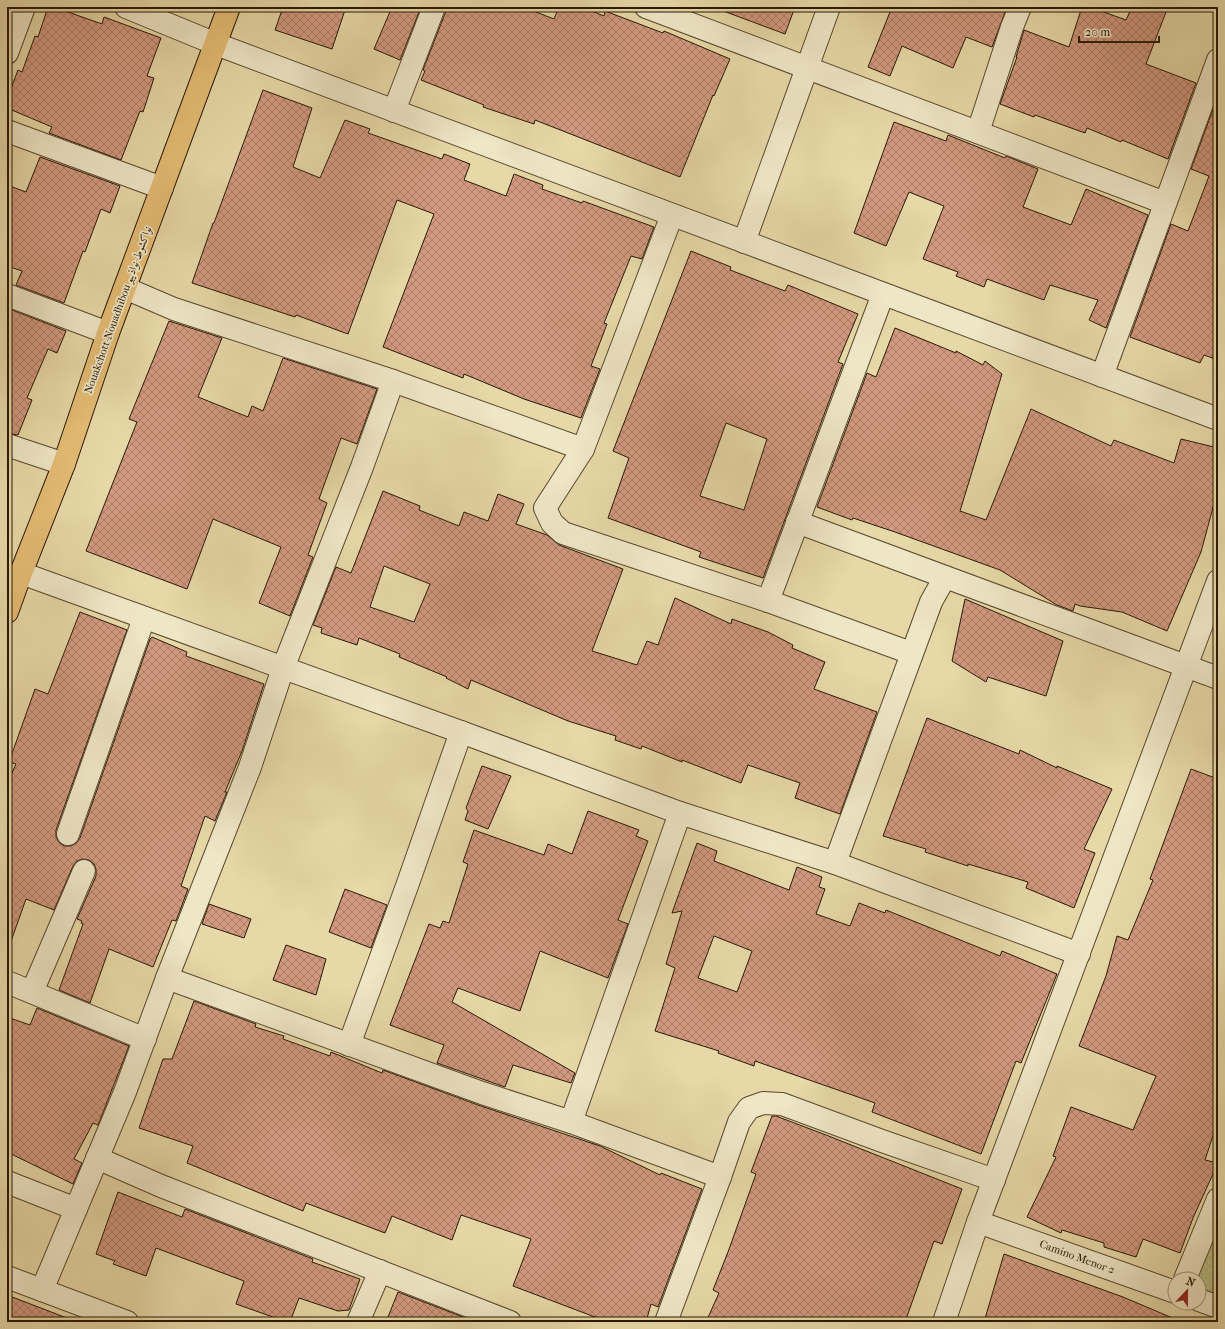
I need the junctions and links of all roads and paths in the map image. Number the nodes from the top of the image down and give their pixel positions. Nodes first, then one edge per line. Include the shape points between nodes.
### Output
1 (24, 7) edge
2 (126, 7) edge
3 (229, 7) edge
4 (434, 7) edge
5 (646, 7) edge
6 (829, 7) edge
7 (1020, 7) edge
8 (216, 44) junction
9 (7, 53) edge
10 (1218, 60) edge
11 (807, 68) junction
12 (394, 111) junction
13 (7, 131) edge
14 (978, 132) junction
15 (162, 188) junction
16 (1165, 203) junction
17 (672, 215) junction
18 (744, 242) junction
19 (125, 288) junction
20 (883, 294) junction
21 (7, 295) edge
22 (108, 333) junction
23 (1102, 376) junction
24 (393, 381) junction
25 (1218, 419) edge
26 (7, 445) edge
27 (583, 449) junction
28 (64, 464) junction
29 (797, 522) junction
30 (21, 573) junction
31 (945, 577) junction
32 (1218, 581) edge
33 (768, 601) junction
34 (7, 612) edge
35 (144, 618) junction
36 (911, 653) junction
37 (1187, 666) junction
38 (283, 668) junction
39 (1218, 678) edge
40 (461, 732) junction
41 (680, 813) junction
42 (68, 834) dead end
43 (835, 863) junction
44 (84, 871) dead end
45 (1079, 954) junction
46 (167, 978) junction
47 (7, 982) edge
48 (32, 992) junction
49 (145, 1038) junction
50 (349, 1045) junction
51 (571, 1122) junction
52 (97, 1158) junction
53 (720, 1177) junction
54 (994, 1180) junction
55 (7, 1182) edge
56 (1218, 1199) edge
57 (76, 1209) junction
58 (978, 1222) junction
59 (380, 1271) junction
60 (1188, 1271) edge
61 (7, 1277) edge
62 (1167, 1289) edge
63 (42, 1290) junction
64 (1207, 1303) edge
65 (1218, 1307) edge
66 (93, 1316) edge
67 (127, 1322) edge
68 (358, 1322) edge
69 (510, 1322) edge
70 (666, 1322) edge
71 (944, 1322) edge

1 - 9 street
2 - 8 street
3 - 8 highway, Nouakchott-Nouadhibou نواكشوط-نواذيبو
4 - 12 street
5 - 11 street
6 - 11 street
7 - 14 street
8 - 12 street
8 - 15 highway, Nouakchott-Nouadhibou نواكشوط-نواذيبو
10 - 16 street
11 - 14 street
11 - 18 street
12 - 17 street
13 - 15 street
14 - 16 street
15 - 19 highway, Nouakchott-Nouadhibou نواكشوط-نواذيبو
16 - 23 street
17 - 18 street
17 - 27 street
18 - 20 street
19 - 22 highway, Nouakchott-Nouadhibou نواكشوط-نواذيبو
19 - 24 street via 174,309
20 - 23 street
20 - 29 street
21 - 22 street
22 - 28 highway, Nouakchott-Nouadhibou نواكشوط-نواذيبو
23 - 25 street
24 - 27 street
24 - 38 street
26 - 28 street
27 - 33 street via 545,508 552,523 563,533
28 - 30 highway, Nouakchott-Nouadhibou نواكشوط-نواذيبو
29 - 31 street
29 - 33 street
30 - 34 highway, Nouakchott-Nouadhibou نواكشوط-نواذيبو
30 - 35 street
31 - 36 street via 931,602
31 - 37 street
32 - 37 street
33 - 36 street
35 - 38 street
35 - 42 street
36 - 43 street
37 - 39 street
37 - 45 street
38 - 40 street
38 - 46 street via 250,767
40 - 41 street
40 - 50 street
41 - 43 street
41 - 51 street
43 - 45 street
44 - 48 street
45 - 54 street
46 - 49 street
46 - 50 street
47 - 48 street
48 - 49 street
49 - 52 street
50 - 51 street
51 - 53 street
52 - 57 street
52 - 59 street via 161,1186
53 - 54 street via 739,1122 749,1108 763,1103 782,1104
53 - 70 street
54 - 58 street
55 - 57 street
56 - 60 street
57 - 63 street
58 - 62 street, Camino Menor 2
58 - 71 street
59 - 68 street
59 - 69 street
61 - 63 street
63 - 66 street
64 - 65 street
66 - 67 street

